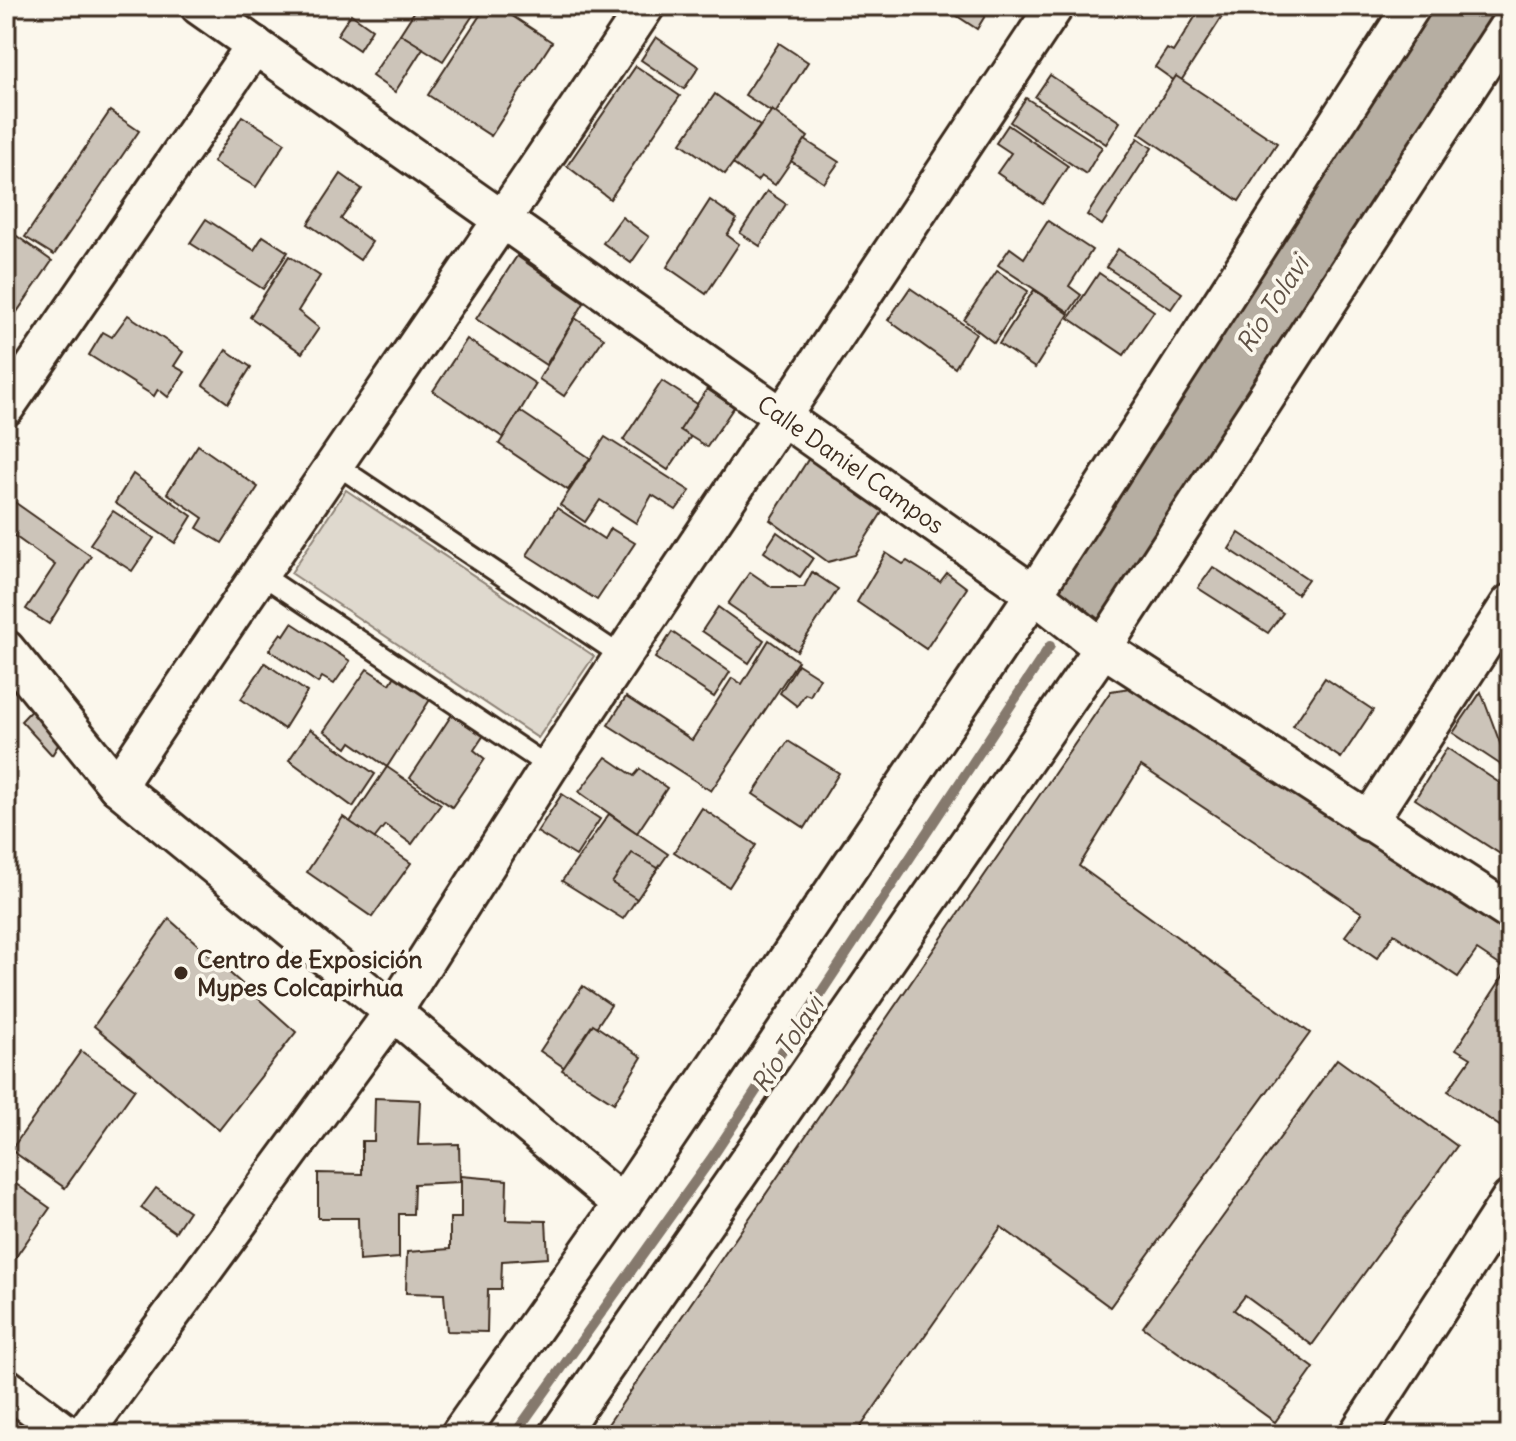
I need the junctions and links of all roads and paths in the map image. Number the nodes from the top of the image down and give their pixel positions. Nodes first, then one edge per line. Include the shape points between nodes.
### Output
1 (199, 6) edge
2 (646, 6) edge
3 (1055, 6) edge
4 (1412, 6) edge
5 (1510, 23) edge
6 (255, 45) junction
7 (504, 220) junction
8 (6, 407) edge
9 (784, 417) junction
10 (335, 464) junction
11 (259, 573) junction
12 (1034, 594) junction
13 (1510, 603) edge
14 (1103, 648) junction
15 (6, 649) edge
16 (623, 657) junction
17 (549, 767) junction
18 (117, 786) junction
19 (1368, 822) junction
20 (1510, 912) edge
21 (393, 1012) junction
22 (1510, 1199) edge
23 (622, 1204) junction
24 (6, 1387) edge
25 (69, 1435) edge
26 (83, 1435) edge
27 (459, 1435) edge
28 (558, 1435) edge
29 (1357, 1435) edge

1 - 6 street, Calle Daniel Campos
2 - 7 street
3 - 9 street
4 - 12 street
5 - 14 street
6 - 7 street, Calle Daniel Campos
6 - 8 street
7 - 9 street, Calle Daniel Campos
7 - 10 street
9 - 12 street, Calle Daniel Campos
9 - 16 street
10 - 11 street
10 - 16 lane
11 - 17 lane
11 - 18 street
12 - 14 street, Calle Daniel Campos
12 - 23 street
13 - 19 street
14 - 19 street, Calle Daniel Campos
14 - 28 street
15 - 18 street
16 - 17 street
17 - 21 street
18 - 21 street
19 - 20 street, Calle Daniel Campos
21 - 23 street
21 - 26 street
22 - 29 street
23 - 27 street
24 - 25 street

